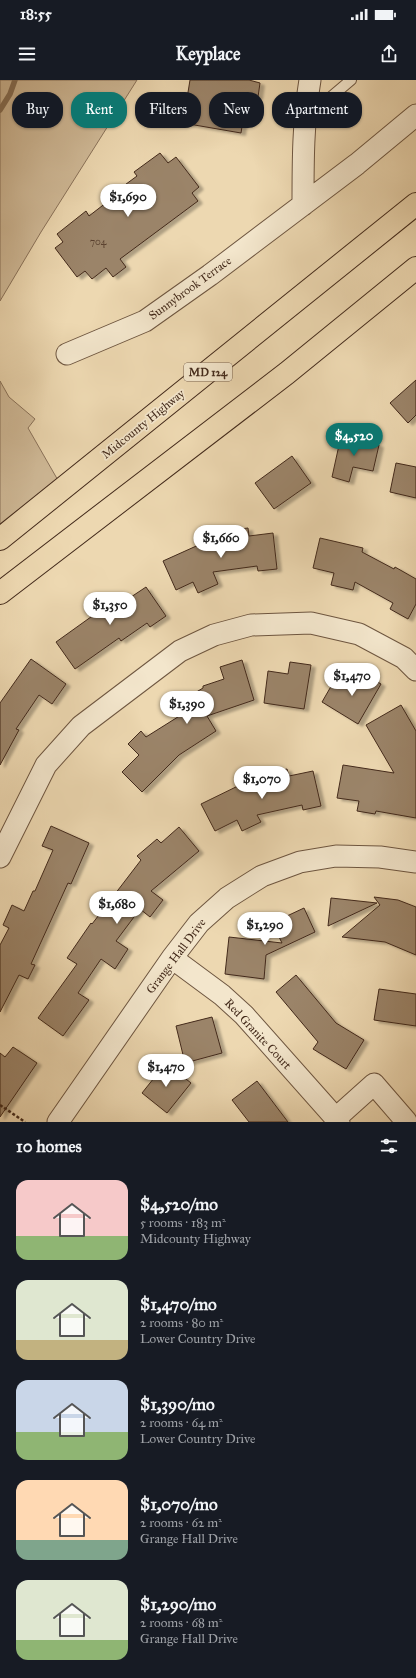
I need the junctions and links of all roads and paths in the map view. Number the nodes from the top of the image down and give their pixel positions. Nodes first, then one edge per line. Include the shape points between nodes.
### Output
1 (310, 80) edge
2 (351, 80) edge
3 (308, 92) edge
4 (337, 92) edge
5 (416, 115) edge
6 (305, 128) edge
7 (416, 204) edge
8 (303, 205) junction
9 (416, 268) edge
10 (67, 354) dead end
11 (0, 539) edge
12 (0, 593) edge
13 (416, 670) edge
14 (0, 857) edge
15 (416, 862) edge
16 (172, 958) junction
17 (0, 1105) edge
18 (337, 1120) edge
19 (25, 1122) edge
20 (58, 1122) edge
21 (405, 1122) edge

1 - 3 street
2 - 4 lane
5 - 8 street, Sunnybrook Terrace
6 - 8 street
7 - 11 main road, Midcounty Highway / MD 124
8 - 10 street, Sunnybrook Terrace via 145,321
9 - 12 main road via 287,373
13 - 14 street via 404,658 360,634 311,623 251,625 214,635 180,651 81,726 46,765
15 - 16 street, Grange Hall Drive via 380,857 336,856 300,862 262,876 227,898 199,923
16 - 18 street, Red Granite Court via 222,995 244,1016
16 - 20 street, Grange Hall Drive
17 - 19 path
18 - 21 street, Red Granite Court via 374,1084

